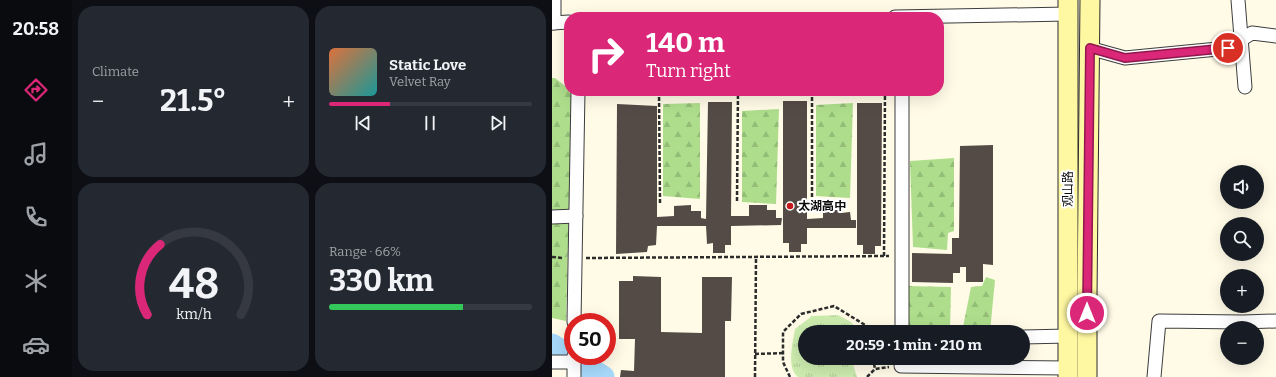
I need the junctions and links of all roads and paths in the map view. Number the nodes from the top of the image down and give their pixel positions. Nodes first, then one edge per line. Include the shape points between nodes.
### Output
1 (554, 0) edge
2 (1090, 0) edge
3 (1238, 0) edge
4 (1068, 7) edge
5 (944, 14) edge
6 (564, 22) edge
7 (553, 23) edge
8 (1276, 36) edge
9 (1240, 40) junction
10 (1090, 48) junction
11 (1245, 87) dead end
12 (578, 96) edge
13 (659, 96) edge
14 (738, 96) edge
15 (812, 96) edge
16 (885, 96) edge
17 (902, 96) edge
18 (738, 201) dead end
19 (812, 202) dead end
20 (660, 204) dead end
21 (576, 216) junction
22 (552, 217) edge
23 (884, 256) junction
24 (902, 256) junction
25 (756, 257) junction
26 (575, 258) junction
27 (574, 313) edge
28 (1276, 321) edge
29 (865, 325) edge
30 (902, 325) edge
31 (1068, 336) junction
32 (1030, 337) edge
33 (784, 353) junction
34 (755, 354) junction
35 (564, 360) edge
36 (552, 362) edge
37 (574, 365) edge
38 (874, 365) edge
39 (901, 367) edge
40 (875, 369) junction
41 (1068, 372) edge
42 (574, 377) edge
43 (754, 377) edge
44 (790, 377) edge
45 (867, 377) edge
46 (1087, 377) edge
47 (1154, 377) edge

1 - 7 street
2 - 10 main road, 观山路
3 - 9 street
4 - 5 street
4 - 31 main road, 观山路
6 - 7 street
8 - 9 street via 1252,33
9 - 10 street via 1228,48 1125,58
9 - 11 street
10 - 46 main road, 观山路
12 - 21 street
13 - 20 path
14 - 18 path
15 - 19 path
16 - 23 path
17 - 24 street
21 - 22 street
21 - 26 street
23 - 24 path
23 - 25 path
24 - 30 street
25 - 26 path
25 - 34 path
26 - 27 street
28 - 47 street via 1159,321
29 - 33 path via 834,306 801,314 783,332
31 - 32 street
31 - 41 main road, 观山路
33 - 34 path
33 - 44 path via 783,362
34 - 43 path
35 - 36 street
37 - 42 street
38 - 40 path
39 - 40 path
39 - 41 street
40 - 45 path

